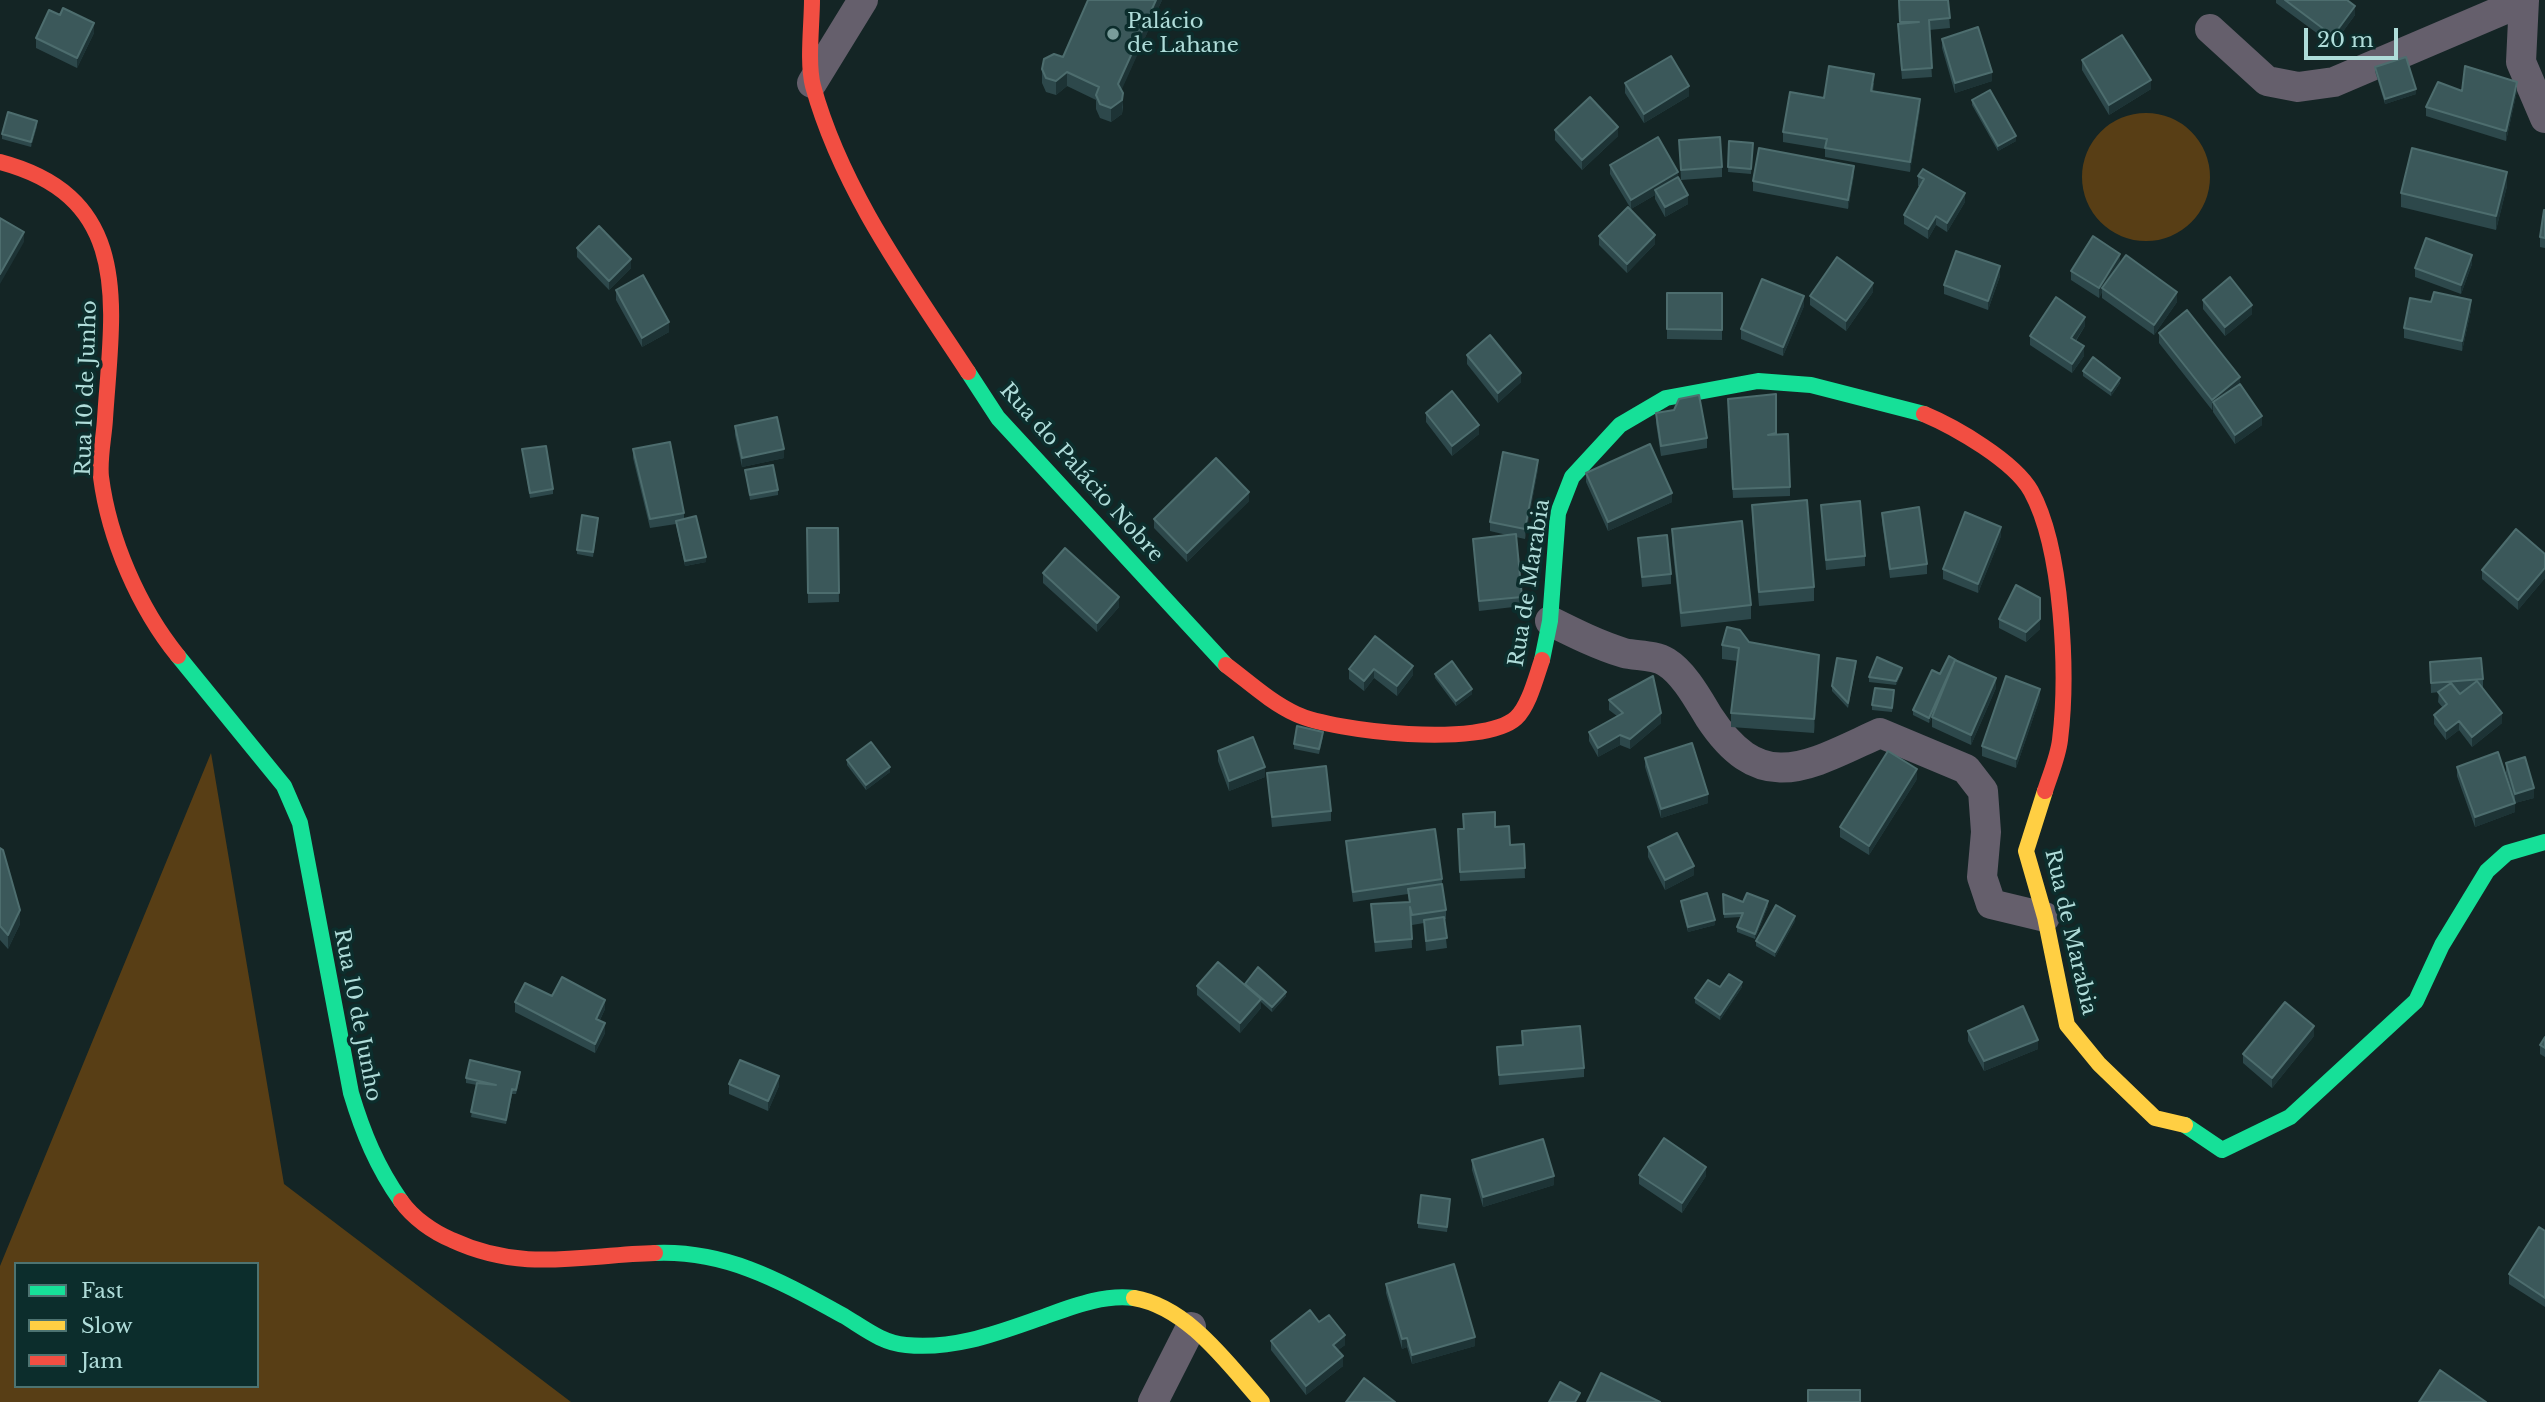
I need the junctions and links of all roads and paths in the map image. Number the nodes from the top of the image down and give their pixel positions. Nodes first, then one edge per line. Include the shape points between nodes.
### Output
1 (812, 0) edge
2 (863, 0) edge
3 (2524, 1) edge
4 (2210, 29) dead end
5 (812, 83) junction
6 (2545, 118) edge
7 (0, 162) edge
8 (1550, 621) junction
9 (1323, 723) joint
10 (2545, 842) edge
11 (2045, 917) junction
12 (1191, 1327) junction
13 (1153, 1402) edge
14 (1262, 1402) edge

1 - 5 main road, Rua do Palácio Nobre
2 - 5 street
3 - 4 street via 2334,82 2298,87 2267,81
3 - 6 street via 2521,62
5 - 9 main road, Rua do Palácio Nobre via 839,156 884,244 998,418 1221,661 1273,701
7 - 12 main road, Rua 10 de Junho via 57,185 90,219 107,263 113,297 102,476 116,538 137,590 166,641 284,786 300,823 350,1097 370,1157 404,1206 443,1238 486,1255 531,1261 667,1249 721,1258 772,1275 890,1342 948,1345 987,1337 1081,1304 1130,1297 1165,1310
8 - 9 main road, Rua de Marabia via 1534,684 1516,718 1490,731 1445,736
8 - 11 street via 1626,653 1665,662 1694,692 1724,740 1747,759 1774,768 1811,765 1880,733 1966,769 1983,791 1982,877 1991,904
8 - 11 main road, Rua de Marabia via 1559,513 1572,477 1620,425 1666,398 1758,381 1811,386 1913,409 1956,428 1994,454 2031,490 2059,592 2060,743 2026,852
10 - 11 main road, Rua de Marabia via 2507,853 2487,871 2442,945 2416,1001 2290,1116 2222,1150 2185,1125 2155,1118 2067,1025
12 - 13 street
12 - 14 main road, Rua 10 de Junho

